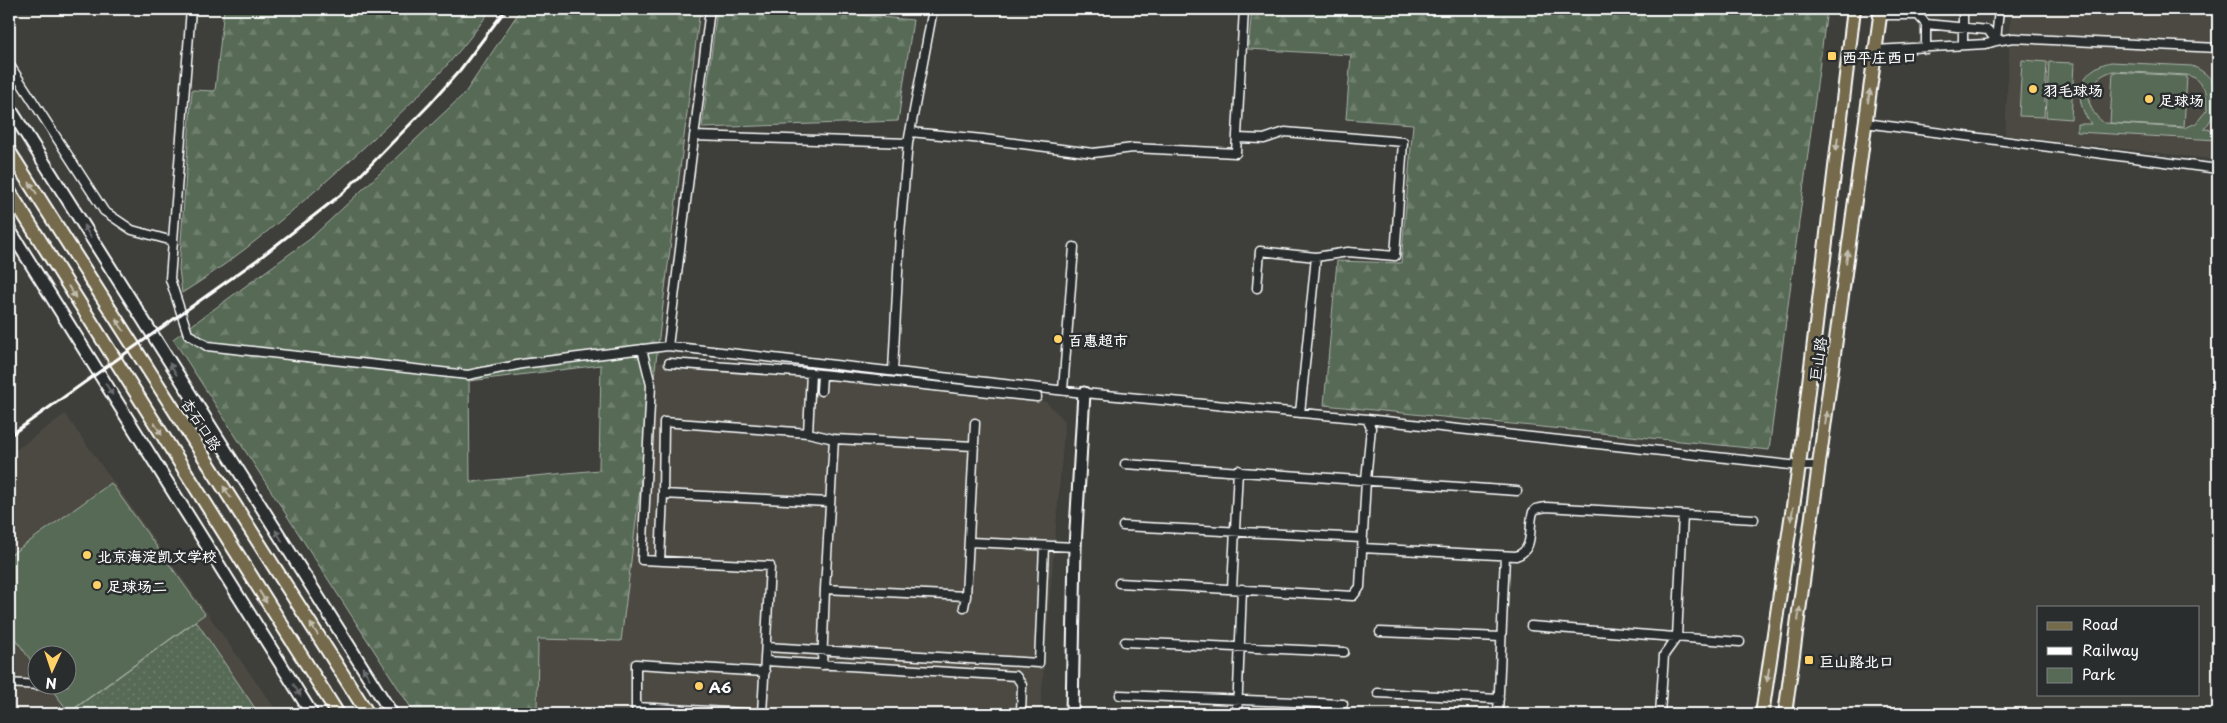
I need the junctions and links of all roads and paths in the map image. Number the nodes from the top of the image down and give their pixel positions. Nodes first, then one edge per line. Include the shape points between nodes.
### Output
1 (191, 9) edge
2 (710, 9) edge
3 (933, 9) edge
4 (1244, 9) edge
5 (1854, 9) edge
6 (1963, 9) edge
7 (1999, 9) edge
8 (1881, 12) edge
9 (1926, 24) junction
10 (1963, 28) junction
11 (1996, 41) junction
12 (1963, 44) junction
13 (2218, 48) edge
14 (1926, 49) junction
15 (1875, 50) junction
16 (9, 64) edge
17 (9, 107) edge
18 (1865, 123) junction
19 (910, 132) junction
20 (694, 136) junction
21 (1237, 138) junction
22 (908, 143) junction
23 (9, 151) edge
24 (2218, 169) edge
25 (9, 191) edge
26 (9, 229) edge
27 (173, 241) junction
28 (1074, 247) dead end
29 (1316, 257) junction
30 (1257, 288) dead end
31 (668, 346) junction
32 (642, 349) junction
33 (669, 363) dead end
34 (894, 371) junction
35 (810, 373) junction
36 (822, 375) junction
37 (1063, 390) junction
38 (821, 391) dead end
39 (1084, 393) junction
40 (1037, 398) dead end
41 (1300, 413) junction
42 (1367, 419) junction
43 (975, 423) dead end
44 (808, 433) junction
45 (834, 439) junction
46 (974, 446) junction
47 (1126, 464) dead end
48 (1800, 466) junction
49 (1820, 466) junction
50 (1238, 470) junction
51 (1366, 480) junction
52 (1517, 491) dead end
53 (663, 494) junction
54 (829, 502) junction
55 (1683, 515) junction
56 (1754, 519) dead end
57 (1123, 526) dead end
58 (1362, 538) junction
59 (969, 542) junction
60 (1044, 546) junction
61 (1075, 547) junction
62 (1362, 548) junction
63 (1505, 556) junction
64 (660, 561) junction
65 (1119, 583) dead end
66 (825, 588) junction
67 (1232, 589) junction
68 (1242, 589) junction
69 (966, 596) junction
70 (964, 607) dead end
71 (1531, 626) dead end
72 (1380, 632) dead end
73 (1501, 637) junction
74 (1677, 637) junction
75 (1125, 642) dead end
76 (1740, 642) dead end
77 (766, 647) junction
78 (1240, 647) junction
79 (822, 650) junction
80 (1344, 652) dead end
81 (333, 659) junction
82 (766, 661) junction
83 (822, 664) junction
84 (765, 672) junction
85 (9, 683) edge
86 (28, 684) edge
87 (320, 687) junction
88 (1378, 693) dead end
89 (1120, 695) dead end
90 (1499, 699) junction
91 (1238, 701) junction
92 (1343, 704) dead end
93 (637, 711) edge
94 (312, 714) edge
95 (331, 714) edge
96 (338, 714) edge
97 (368, 714) edge
98 (378, 714) edge
99 (392, 714) edge
100 (762, 714) edge
101 (1021, 714) edge
102 (1072, 714) edge
103 (1237, 714) edge
104 (1498, 714) edge
105 (1660, 714) edge
106 (1762, 714) edge
107 (1785, 714) edge

1 - 27 street
2 - 20 street
3 - 19 street
4 - 21 street
5 -> 48 main road, 巨山路
6 - 10 street
7 - 11 street
8 - 9 street via 1918,15
8 - 15 main road, 巨山路
9 - 10 street
9 - 14 street
10 - 11 street via 1988,30
10 - 12 street
11 - 12 street via 1996,38 1986,44
11 - 13 street via 2013,38
12 - 14 street
14 - 15 street
18 -> 15 main road, 巨山路
16 - 27 street via 104,211 132,230
99 -> 17 street
18 - 24 street
49 -> 18 main road, 巨山路
19 - 21 street via 1093,153 1134,148 1236,153
19 - 22 street
20 - 22 street
20 - 31 street
21 - 29 street via 1264,139 1285,132 1403,142 1395,256 1348,252
22 - 34 street
81 -> 23 main road, 杏石口路
25 -> 87 main road
26 -> 94 street
27 - 32 street via 170,280 180,314 188,334 207,346 468,375 522,364
28 - 37 street
29 - 30 street via 1260,251
29 - 41 street
31 - 32 street
31 - 34 street
32 - 64 street via 651,385 642,560
33 - 35 street
34 - 37 street
35 - 36 street
35 - 44 street
36 - 38 street
36 - 40 street
37 - 39 street
39 - 41 street
39 - 61 street
41 - 42 street
42 - 48 street
42 - 51 street via 1371,428
43 - 46 street
44 - 45 street
44 - 53 street via 664,422
45 - 46 street
45 - 54 street
46 - 59 street
47 - 50 street
48 - 49 street
48 -> 106 main road, 巨山路
107 -> 49 main road, 巨山路
50 - 51 street
50 - 67 street
51 - 52 street
51 - 58 street
53 - 54 street
53 - 64 street
54 - 66 street
55 - 56 street
55 - 63 street via 1541,507 1533,512 1526,550 1516,556
55 - 74 street
57 - 58 street
58 - 62 street
59 - 60 street
59 - 69 street
60 - 61 street
60 - 79 street via 1039,663
61 - 102 street
62 - 63 street
62 - 68 street via 1360,587 1353,596
63 - 73 street
64 - 77 street via 770,566
65 - 67 street
66 - 69 street
66 - 79 street
67 - 68 street
68 - 78 street
69 - 70 street
71 - 74 street
72 - 73 street
73 - 90 street
74 - 76 street
74 - 105 street via 1664,655
75 - 78 street
77 - 79 street
77 - 82 street
78 - 80 street
78 - 91 street
79 - 83 street
81 - 97 main road, 杏石口路
81 - 98 main road
82 - 83 street
82 - 84 street
83 - 101 street via 1016,676 1022,685
84 - 93 street via 636,664
84 - 100 street
85 - 86 street
87 - 95 main road
87 - 96 main road
88 - 90 street
89 - 91 street
90 - 104 street
91 - 92 street
91 - 103 street
93 - 100 street

